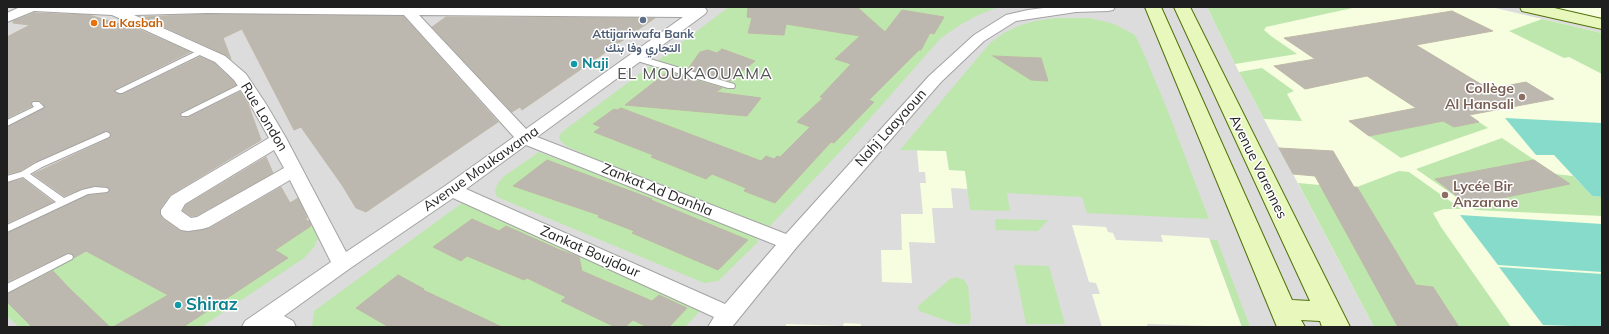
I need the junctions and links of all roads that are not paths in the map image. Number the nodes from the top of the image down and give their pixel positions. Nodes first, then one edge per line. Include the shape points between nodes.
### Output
1 (28, 7) edge
2 (32, 7) edge
3 (1108, 7) edge
4 (1154, 7) edge
5 (1182, 7) edge
6 (1528, 7) edge
7 (86, 8) edge
8 (208, 8) edge
9 (406, 8) edge
10 (114, 10) junction
11 (702, 10) edge
12 (1010, 13) edge
13 (7, 18) edge
14 (1602, 24) edge
15 (204, 51) junction
16 (637, 58) junction
17 (246, 86) junction
18 (731, 86) dead end
19 (119, 91) dead end
20 (36, 104) dead end
21 (185, 114) dead end
22 (7, 123) edge
23 (106, 135) dead end
24 (525, 138) junction
25 (278, 140) junction
26 (294, 170) junction
27 (24, 174) junction
28 (1225, 176) junction
29 (1263, 178) junction
30 (7, 179) edge
31 (104, 190) dead end
32 (452, 190) junction
33 (63, 202) junction
34 (7, 229) edge
35 (788, 243) junction
36 (68, 257) dead end
37 (342, 264) junction
38 (7, 289) edge
39 (1287, 318) edge
40 (1332, 319) edge
41 (724, 321) edge
42 (269, 324) edge

1 - 2 street
2 - 7 street
2 - 13 street
3 - 12 street, Nahj Laayaoun
4 - 28 main road
5 - 29 main road, Avenue Varennes
6 - 14 main road
7 - 10 street
8 - 9 street
8 - 10 street
9 - 11 street
9 - 24 street
10 - 15 street, Rue London
11 - 16 street, Avenue Moukawama
12 - 35 street, Nahj Laayaoun via 935,79
15 - 17 street, Rue London via 220,59
15 - 19 lane
16 - 18 lane
16 - 24 street, Avenue Moukawama
17 - 21 lane
17 - 25 street, Rue London
20 - 22 lane via 40,107
23 - 27 lane
24 - 32 street, Avenue Moukawama
24 - 35 street, Zankat Ad Danhla
25 - 26 street, Rue London
25 - 26 street via 178,200 171,214 188,225 202,223
26 - 37 street, Rue London
27 - 30 lane
27 - 33 lane
28 - 29 main road
28 - 39 main road
29 - 40 main road, Avenue Varennes
31 - 33 lane via 85,192
32 - 37 street, Avenue Moukawama
32 - 41 street, Zankat Boujdour
33 - 34 lane
35 - 41 street, Nahj Laayaoun
36 - 38 lane
37 - 42 street, Avenue Moukawama
39 - 40 main road

